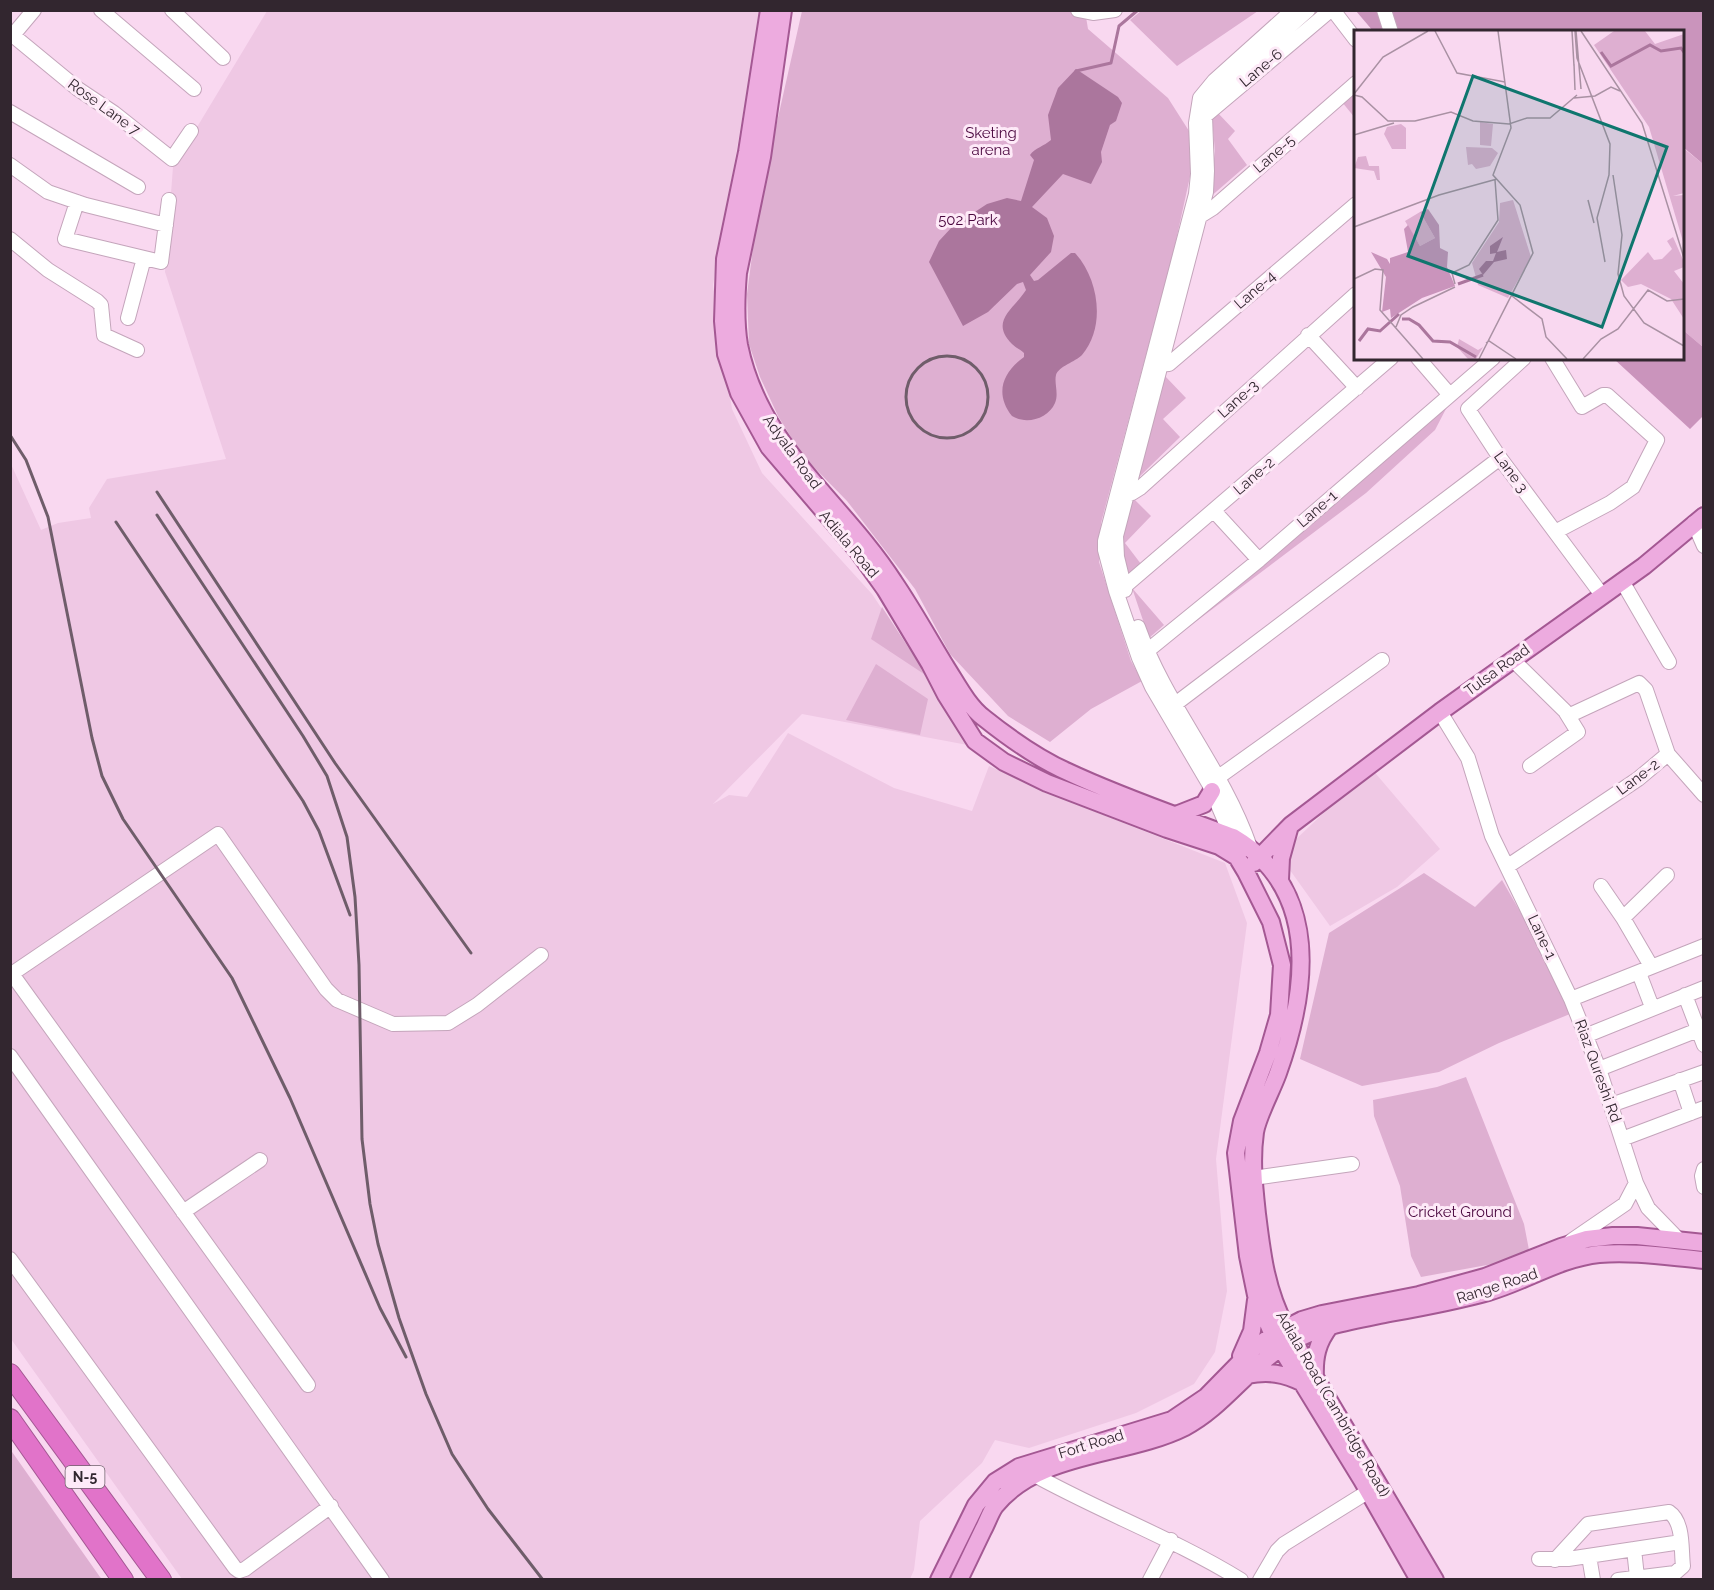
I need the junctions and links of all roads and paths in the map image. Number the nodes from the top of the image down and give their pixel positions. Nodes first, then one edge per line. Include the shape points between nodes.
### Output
1 (34, 10) edge
2 (101, 10) edge
3 (172, 10) edge
4 (769, 10) edge
5 (783, 10) edge
6 (1078, 10) edge
7 (1115, 10) edge
8 (1293, 10) edge
9 (1308, 10) edge
10 (1384, 10) edge
11 (1330, 12) edge
12 (1390, 30) edge
13 (12, 34) edge
14 (1354, 38) edge
15 (223, 58) dead end
16 (1354, 85) edge
17 (194, 89) dead end
18 (10, 112) edge
19 (1200, 119) junction
20 (191, 130) dead end
21 (10, 165) edge
22 (138, 187) dead end
23 (169, 201) dead end
24 (77, 202) junction
25 (1354, 206) edge
26 (1195, 219) junction
27 (166, 225) junction
28 (10, 239) edge
29 (144, 258) junction
30 (1354, 296) edge
31 (128, 318) dead end
32 (1308, 335) junction
33 (137, 350) dead end
34 (1389, 360) edge
35 (1420, 360) edge
36 (1491, 360) edge
37 (1522, 360) edge
38 (1553, 360) edge
39 (1156, 365) junction
40 (1357, 388) junction
41 (1449, 394) junction
42 (1500, 458) junction
43 (1122, 494) junction
44 (1214, 511) junction
45 (1699, 519) edge
46 (1555, 532) junction
47 (1704, 546) edge
48 (1259, 560) junction
49 (1622, 580) junction
50 (1120, 589) junction
51 (1602, 594) junction
52 (1143, 655) junction
53 (1512, 659) junction
54 (1382, 660) dead end
55 (1669, 662) dead end
56 (1171, 707) junction
57 (1440, 712) junction
58 (1568, 716) junction
59 (1668, 754) junction
60 (1530, 766) dead end
61 (1213, 784) junction
62 (1704, 795) edge
63 (1176, 815) junction
64 (1291, 825) junction
65 (1233, 837) junction
66 (1249, 854) junction
67 (1508, 866) junction
68 (1667, 875) dead end
69 (1280, 879) junction
70 (1601, 886) dead end
71 (1623, 918) junction
72 (1703, 947) edge
73 (541, 955) dead end
74 (1645, 969) junction
75 (13, 970) edge
76 (1704, 988) edge
77 (1685, 995) junction
78 (1571, 999) junction
79 (1652, 1007) junction
80 (1698, 1030) junction
81 (1586, 1036) junction
82 (1704, 1045) edge
83 (10, 1056) edge
84 (1599, 1069) junction
85 (1704, 1072) edge
86 (1680, 1080) junction
87 (1611, 1105) junction
88 (1697, 1110) edge
89 (1622, 1139) junction
90 (260, 1160) dead end
91 (1352, 1164) dead end
92 (1704, 1169) edge
93 (1253, 1178) junction
94 (1636, 1183) junction
95 (1704, 1187) edge
96 (183, 1212) junction
97 (1680, 1241) junction
98 (1704, 1243) edge
99 (1561, 1247) junction
100 (10, 1259) edge
101 (1704, 1260) edge
102 (1264, 1297) junction
103 (1326, 1320) junction
104 (1283, 1338) junction
105 (1241, 1370) junction
106 (10, 1374) edge
107 (1309, 1381) junction
108 (308, 1385) dead end
109 (10, 1419) edge
110 (1026, 1471) junction
111 (1369, 1491) junction
112 (331, 1506) junction
113 (1171, 1540) junction
114 (1681, 1542) junction
115 (1634, 1550) junction
116 (1589, 1556) junction
117 (1539, 1559) dead end
118 (1555, 1560) junction
119 (1637, 1577) junction
120 (1435, 1579) edge
121 (123, 1580) edge
122 (161, 1580) edge
123 (382, 1580) edge
124 (939, 1580) edge
125 (959, 1580) edge
126 (1150, 1580) edge
127 (1241, 1580) edge
128 (1260, 1580) edge
129 (1419, 1580) edge
130 (1593, 1580) edge
131 (1618, 1580) edge

1 - 13 street
2 - 17 street
3 - 15 street
4 - 66 main road, Adiala Road via 747,152 725,259 723,321 726,354 739,393 769,447 873,572 975,741 1004,762 1047,783 1167,829
5 - 63 main road, Adyala Road via 762,157 738,273 736,316 747,378 757,403 790,454 885,568 982,718 1067,772
6 - 7 street
8 - 19 street via 1205,90 1197,107
9 - 19 street via 1214,94
10 - 12 street
11 - 14 street
11 - 19 street, Lane-6
13 - 20 street, Rose Lane 7 via 172,159
16 - 26 street, Lane-5 via 1213,208
18 - 22 street
19 - 26 street
21 - 24 street via 48,192
23 - 27 street
24 - 27 street
24 - 29 street via 65,239
25 - 39 street, Lane-4 via 1169,364
26 - 39 street
27 - 29 street via 161,262
28 - 33 street via 48,270 97,301 101,305 104,335
29 - 31 street
30 - 32 street, Lane-3
32 - 40 street
32 - 43 street, Lane-3 via 1140,488
34 - 40 street, Lane-2
35 - 41 street
36 - 41 street, Lane-1
37 - 42 street, Lane 3 via 1468,409
38 - 46 street via 1582,407 1607,395 1657,440 1634,487
39 - 43 street
40 - 44 street, Lane-2
41 - 48 street, Lane-1
42 - 46 street, Lane 3
42 - 56 street
43 - 50 street via 1105,541
44 - 48 street
44 - 50 street, Lane-2
45 - 47 street
45 - 49 main road, Tulsa Road
46 - 51 street, Lane 3
48 - 52 street, Lane-1
49 - 51 main road, Tulsa Road
49 - 55 street
50 - 52 street
51 - 53 main road, Tulsa Road
52 - 56 street via 1152,687
53 - 57 main road, Tulsa Road
53 - 58 street
54 - 61 street
56 - 61 street
57 - 64 main road, Tulsa Road
57 - 67 street, Lane-1 via 1468,758 1492,836
58 - 59 street, Lane-2 via 1639,683 1646,690
58 - 60 street via 1578,732
59 - 62 street
59 - 67 street, Lane-2 via 1638,779
61 - 63 main road via 1204,804
61 - 65 street
61 - 66 street via 1239,817
63 - 65 main road
64 - 66 main road, Tulsa Road
64 - 69 main road via 1281,858
65 - 66 main road
66 - 69 main road, Adiala Road (Cambridge Road)
66 - 102 main road, Adiala Road (Cambridge Road) via 1246,872 1274,931 1282,965 1279,1015 1242,1121 1236,1153 1248,1256
67 - 78 street, Lane-1
68 - 71 street
69 - 93 main road, Adiala Road (Cambridge Road) via 1299,935 1301,974 1297,1008 1279,1072 1256,1128
70 - 71 street
71 - 74 street
72 - 74 street
73 - 75 street via 448,1023 393,1023 338,1000 326,989 218,834
74 - 78 street
74 - 79 street
75 - 96 street
76 - 77 street
77 - 79 street
77 - 80 street
78 - 81 street, Riaz Qureshi Rd
79 - 81 street
80 - 82 street
80 - 84 street
81 - 84 street, Riaz Qureshi Rd
83 - 112 street
84 - 87 street, Riaz Qureshi Rd
85 - 86 street
86 - 87 street
86 - 88 street
87 - 89 street, Riaz Qureshi Rd
88 - 89 street
89 - 94 street, Riaz Qureshi Rd
90 - 96 street
91 - 93 street
92 - 95 street
93 - 102 main road, Adiala Road (Cambridge Road)
94 - 97 street, Riaz Qureshi Rd via 1648,1208
94 - 99 street via 1625,1204
96 - 108 street
97 - 98 main road
97 - 99 main road via 1612,1236
99 - 103 main road via 1485,1277
100 - 112 street via 234,1568 245,1569
101 - 103 main road, Range Road via 1609,1253 1587,1256 1489,1292
102 - 103 main road via 1300,1315
102 - 104 main road, Adiala Road (Cambridge Road)
102 - 105 main road
103 - 104 main road, Range Road
103 - 107 main road
104 - 105 main road, Fort Road
104 - 107 main road, Adiala Road (Cambridge Road)
105 - 107 main road
105 - 110 main road, Fort Road via 1196,1421 1175,1431
106 - 122 highway, N-5
107 - 111 main road, Adiala Road (Cambridge Road)
107 - 120 main road, Adiala Road (Cambridge Road)
109 - 121 highway, N-5
110 - 113 street
110 - 124 main road, Fort Road via 995,1482 976,1505
110 - 125 main road, Fort Road via 993,1508
111 - 128 street via 1284,1544
111 - 129 main road, Adiala Road (Cambridge Road)
112 - 123 street
113 - 126 street
113 - 127 street
114 - 115 street
114 - 118 street via 1677,1520 1669,1512 1595,1522 1588,1524
114 - 119 street via 1683,1566 1679,1571
115 - 116 street
115 - 119 street
116 - 118 street
116 - 130 street
117 - 118 street
119 - 131 street

